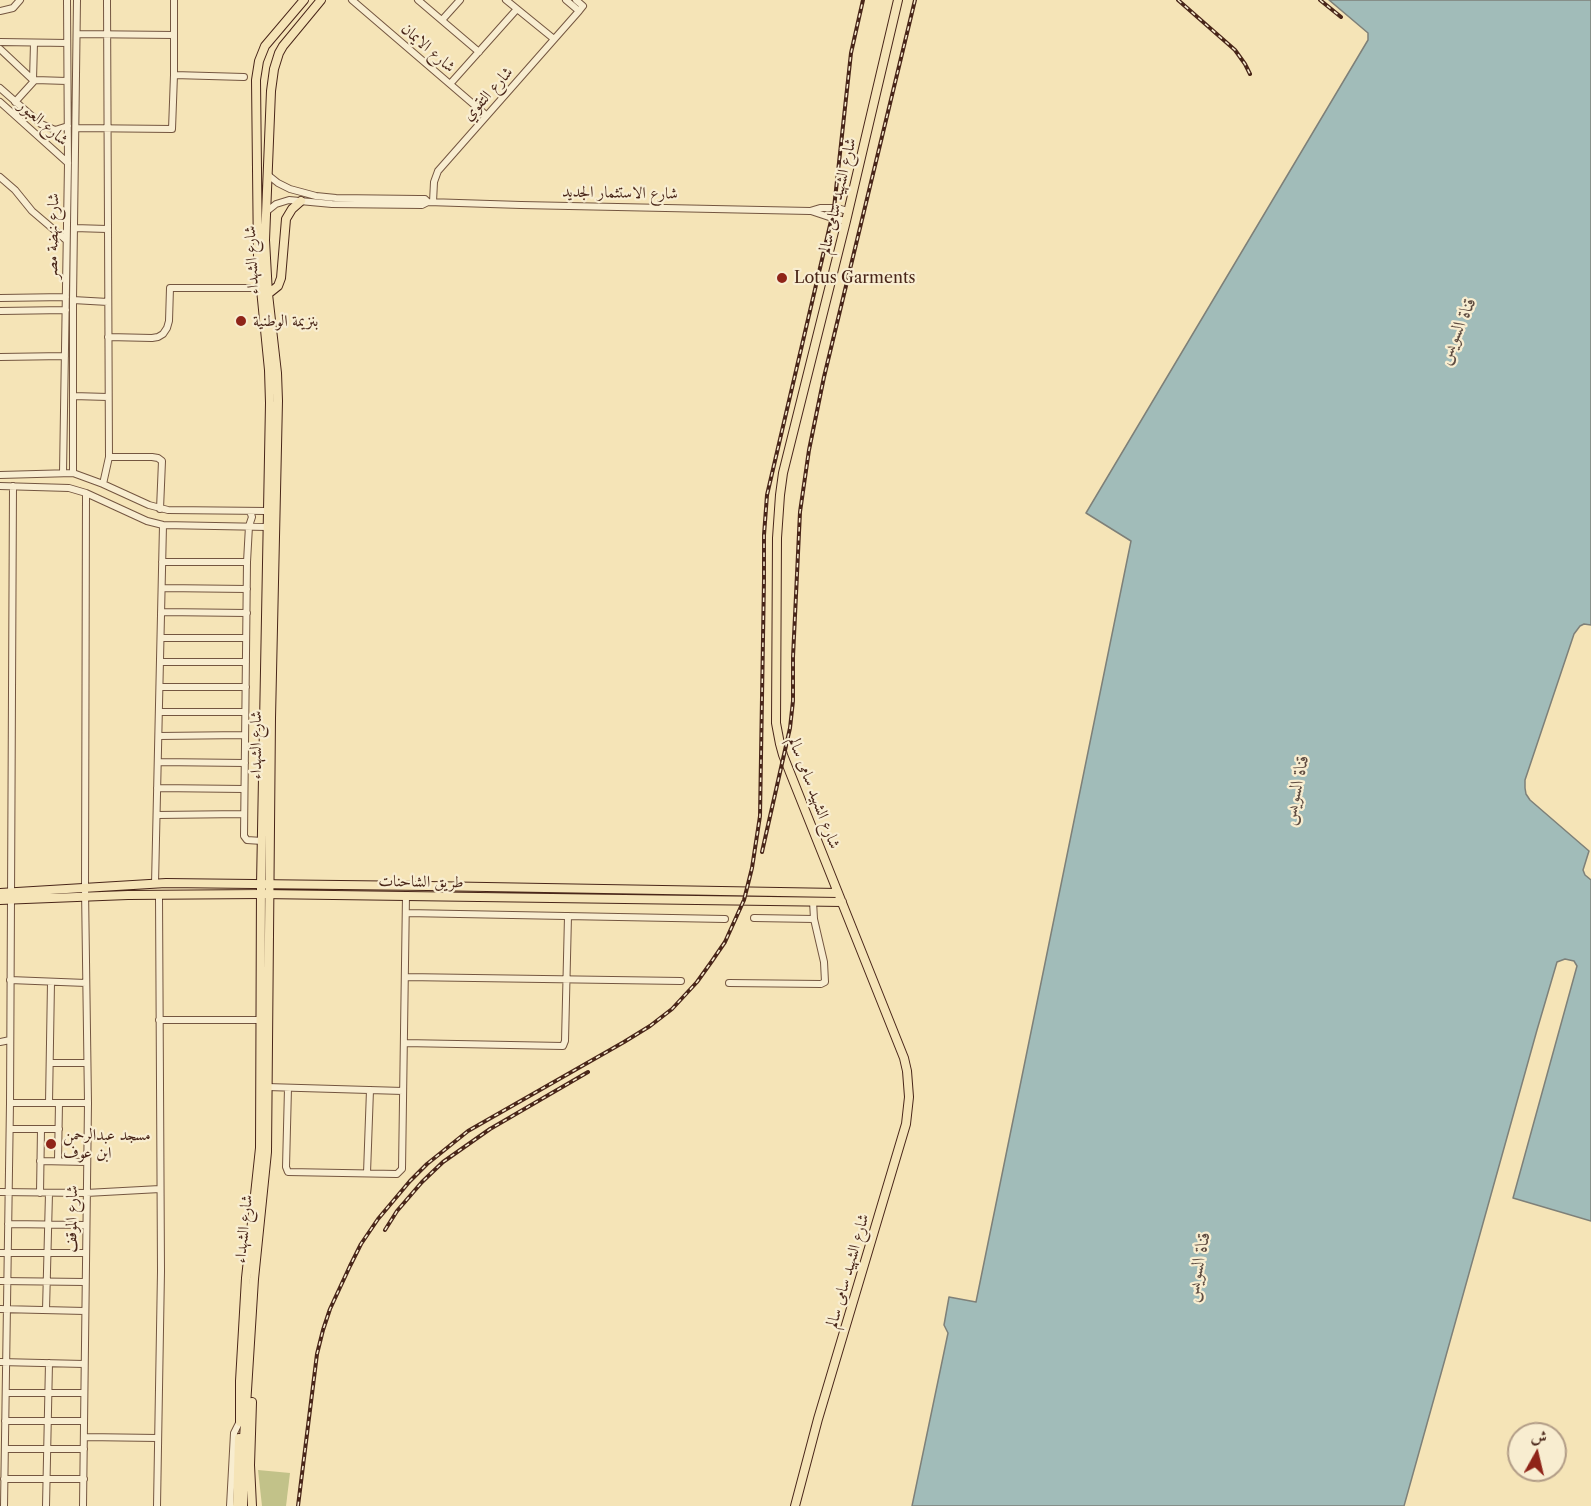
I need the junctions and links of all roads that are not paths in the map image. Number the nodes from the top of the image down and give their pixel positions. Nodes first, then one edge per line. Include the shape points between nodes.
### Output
1 (20, 0) edge
2 (67, 0) edge
3 (77, 0) edge
4 (107, 0) edge
5 (174, 0) edge
6 (304, 0) edge
7 (321, 0) edge
8 (352, 0) edge
9 (418, 0) edge
10 (460, 0) edge
11 (506, 0) edge
12 (566, 0) edge
13 (576, 0) edge
14 (898, 0) edge
15 (581, 8) junction
16 (517, 9) junction
17 (0, 11) edge
18 (442, 20) junction
19 (77, 34) junction
20 (107, 34) junction
21 (174, 35) junction
22 (554, 39) junction
23 (0, 42) edge
24 (34, 43) junction
25 (67, 43) junction
26 (0, 48) edge
27 (479, 52) junction
28 (258, 68) junction
29 (274, 69) junction
30 (174, 75) junction
31 (244, 77) dead end
32 (33, 80) junction
33 (67, 81) junction
34 (450, 84) junction
35 (0, 88) edge
36 (271, 91) junction
37 (256, 93) junction
38 (0, 102) edge
39 (15, 102) junction
40 (486, 116) junction
41 (68, 126) junction
42 (76, 128) junction
43 (106, 129) junction
44 (68, 163) junction
45 (267, 174) junction
46 (0, 177) edge
47 (302, 197) junction
48 (431, 202) junction
49 (810, 211) junction
50 (848, 211) junction
51 (265, 213) junction
52 (846, 221) junction
53 (74, 228) junction
54 (107, 229) junction
55 (66, 240) junction
56 (260, 288) junction
57 (268, 294) junction
58 (66, 297) junction
59 (0, 298) edge
60 (73, 300) junction
61 (108, 302) junction
62 (66, 310) junction
63 (0, 311) edge
64 (108, 337) junction
65 (65, 356) junction
66 (0, 357) edge
67 (73, 396) junction
68 (108, 397) junction
69 (64, 431) junction
70 (73, 431) junction
71 (109, 457) junction
72 (63, 473) junction
73 (73, 473) junction
74 (0, 475) edge
75 (103, 484) junction
76 (0, 486) edge
77 (13, 486) junction
78 (86, 493) junction
79 (127, 495) junction
80 (142, 502) junction
81 (121, 509) junction
82 (160, 509) junction
83 (250, 511) junction
84 (267, 511) junction
85 (136, 516) junction
86 (163, 525) junction
87 (249, 526) junction
88 (267, 527) junction
89 (162, 562) junction
90 (247, 562) junction
91 (162, 588) junction
92 (247, 589) junction
93 (161, 612) junction
94 (247, 613) junction
95 (161, 638) junction
96 (246, 638) junction
97 (160, 662) junction
98 (246, 662) junction
99 (160, 687) junction
100 (246, 687) junction
101 (159, 712) junction
102 (245, 712) junction
103 (245, 735) junction
104 (159, 736) junction
105 (268, 756) junction
106 (158, 762) junction
107 (245, 763) junction
108 (157, 788) junction
109 (244, 789) junction
110 (244, 814) junction
111 (157, 815) junction
112 (262, 841) junction
113 (145, 884) junction
114 (155, 884) junction
115 (265, 884) junction
116 (127, 885) junction
117 (428, 886) junction
118 (457, 886) junction
119 (590, 889) junction
120 (0, 893) edge
121 (85, 893) junction
122 (838, 893) junction
123 (265, 894) junction
124 (128, 895) junction
125 (146, 895) junction
126 (10, 896) junction
127 (159, 896) junction
128 (406, 896) junction
129 (429, 896) junction
130 (457, 896) junction
131 (590, 898) junction
132 (0, 900) edge
133 (813, 902) junction
134 (842, 902) junction
135 (406, 913) junction
136 (568, 916) junction
137 (754, 918) dead end
138 (725, 919) dead end
139 (814, 919) junction
140 (0, 977) edge
141 (405, 977) junction
142 (10, 978) junction
143 (567, 979) junction
144 (681, 981) dead end
145 (51, 982) junction
146 (729, 982) dead end
147 (86, 983) junction
148 (159, 1020) junction
149 (260, 1020) junction
150 (9, 1040) junction
151 (0, 1042) edge
152 (404, 1043) junction
153 (50, 1063) junction
154 (87, 1063) junction
155 (0, 1078) edge
156 (9, 1078) junction
157 (267, 1087) junction
158 (288, 1088) junction
159 (369, 1090) junction
160 (403, 1091) junction
161 (10, 1103) junction
162 (49, 1103) junction
163 (59, 1103) junction
164 (88, 1104) junction
165 (10, 1121) junction
166 (0, 1122) edge
167 (10, 1129) junction
168 (41, 1129) junction
169 (59, 1129) junction
170 (0, 1148) edge
171 (9, 1148) junction
172 (40, 1161) junction
173 (58, 1161) junction
174 (87, 1162) junction
175 (368, 1173) junction
176 (160, 1189) junction
177 (0, 1192) edge
178 (8, 1192) junction
179 (40, 1193) junction
180 (49, 1193) junction
181 (86, 1193) junction
182 (8, 1224) junction
183 (48, 1224) junction
184 (85, 1225) junction
185 (4, 1253) edge
186 (48, 1253) junction
187 (85, 1253) junction
188 (4, 1281) edge
189 (47, 1281) junction
190 (85, 1282) junction
191 (3, 1309) edge
192 (46, 1310) junction
193 (85, 1311) junction
194 (3, 1363) edge
195 (49, 1363) junction
196 (84, 1364) junction
197 (248, 1374) junction
198 (4, 1390) edge
199 (48, 1393) junction
200 (84, 1393) junction
201 (3, 1417) edge
202 (48, 1421) junction
203 (84, 1421) junction
204 (240, 1421) junction
205 (84, 1437) junction
206 (158, 1438) junction
207 (3, 1445) edge
208 (47, 1449) junction
209 (84, 1449) junction
210 (240, 1468) junction
211 (2, 1469) edge
212 (4, 1479) junction
213 (46, 1479) junction
214 (84, 1479) junction
215 (2, 1497) edge
216 (4, 1506) edge
217 (46, 1506) edge
218 (83, 1506) edge
219 (157, 1506) edge
220 (230, 1506) edge
221 (237, 1506) edge
222 (243, 1506) edge
223 (252, 1506) edge
224 (795, 1506) edge

1 - 17 street via 13,8
2 - 25 street, شارع نهضة مصر
3 - 19 street, شارع نهضة مصر
4 - 20 street
5 - 21 street
6 - 28 highway, شارع الشهداء via 269,40
7 - 29 highway, شارع الشهداء via 283,46
8 - 34 street, شارع الايمان
9 - 18 street
10 - 18 street
11 - 16 street
12 - 15 street
13 - 15 street
14 - 50 main road, شارع الشهيد سامى سالم
15 - 22 street, شارع التقوي
16 - 22 street
16 - 27 street
18 - 27 street
19 - 20 street
19 - 42 street, شارع نهضة مصر
20 - 21 street
20 - 43 street
21 - 30 street
22 - 40 street, شارع التقوي
23 - 24 street
24 - 25 street
24 - 32 street
25 - 33 street, شارع نهضة مصر
26 - 32 street
27 - 34 street
28 - 29 highway via 264,72
28 - 37 highway, شارع الشهداء
29 - 36 highway, شارع الشهداء
30 - 31 street
30 - 43 street via 172,129
32 - 33 street
32 - 39 street
33 - 41 street, شارع نهضة مصر
34 - 40 street, شارع الايمان
35 - 39 street, شارع العبور
36 - 37 highway via 265,87
36 - 45 highway, شارع الشهداء
37 - 56 highway, شارع الشهداء
38 - 44 street, شارع العبور
39 - 41 street, شارع العبور via 51,129
40 - 48 street, شارع التقوي via 438,171
41 - 44 street, شارع نهضة مصر
42 - 43 street
42 - 53 street, شارع نهضة مصر
43 - 54 street
44 - 55 street, شارع نهضة مصر
45 - 47 street, شارع الاستثمار الجديد
45 - 51 highway, شارع الشهداء
46 - 55 street
47 - 48 street, شارع الاستثمار الجديد via 332,204
47 - 51 street, شارع الاستثمار الجديد via 282,201
47 - 57 highway via 286,219 281,281
48 - 49 street, شارع الاستثمار الجديد
49 - 50 street, شارع الاستثمار الجديد
49 - 52 street, شارع الاستثمار الجديد
50 - 52 main road, شارع الشهيد سامى سالم
51 - 57 highway, شارع الشهداء
52 - 122 main road, شارع الشهيد سامى سالم via 783,473 777,538 777,734
53 - 54 street
53 - 60 street, شارع نهضة مصر
54 - 61 street
55 - 58 street, شارع نهضة مصر
56 - 64 street via 170,288 169,321 163,334 152,338
56 - 84 highway, شارع الشهداء via 270,387
57 - 105 highway, شارع الشهداء via 278,387
58 - 59 street
58 - 62 street, شارع نهضة مصر
60 - 61 street
60 - 67 street, شارع نهضة مصر
61 - 64 street
62 - 63 street
62 - 65 street, شارع نهضة مصر
64 - 68 street
65 - 66 street
65 - 69 street, شارع نهضة مصر
67 - 68 street
67 - 70 street, شارع نهضة مصر
68 - 71 street
69 - 70 street
69 - 72 street, شارع نهضة مصر
70 - 73 street, شارع نهضة مصر
71 - 75 street
71 - 82 street via 152,457 162,461
72 - 73 street
72 - 74 street
73 - 75 street
75 - 79 street
76 - 77 street
77 - 78 street via 60,487
77 - 126 street
78 - 81 street
78 - 121 street, شارع الموقف
79 - 80 street
79 - 81 street
80 - 82 street
80 - 85 street
81 - 85 street
82 - 83 street
83 - 84 street
83 - 87 street
84 - 88 highway, شارع الشهداء
85 - 86 street
86 - 87 street
86 - 89 street
87 - 88 street
87 - 90 street
88 - 105 highway, شارع الشهداء
89 - 90 street
89 - 91 street
90 - 92 street
91 - 92 street
91 - 93 street
92 - 94 street
93 - 94 street
93 - 95 street
94 - 96 street
95 - 96 street
95 - 97 street
96 - 98 street
97 - 98 street
97 - 99 street
98 - 100 street
99 - 100 street
99 - 101 street
100 - 102 street
101 - 102 street
101 - 104 street
102 - 103 street
103 - 104 street
103 - 107 street
104 - 106 street
105 - 112 highway, شارع الشهداء
105 - 115 highway, شارع الشهداء
106 - 107 street
106 - 108 street
107 - 109 street
108 - 109 street
108 - 111 street
109 - 110 street
110 - 111 street
110 - 112 street via 244,836
111 - 114 street
112 - 115 highway, شارع الشهداء
113 - 114 main road, طريق الشاحنات
113 - 116 main road, طريق الشاحنات
113 - 125 main road
114 - 115 main road, طريق الشاحنات
115 - 117 main road, طريق الشاحنات
115 - 123 highway, شارع الشهداء
116 - 121 main road, طريق الشاحنات
116 - 124 main road
117 - 118 main road, طريق الشاحنات
117 - 129 main road
118 - 119 main road, طريق الشاحنات
118 - 130 main road
119 - 122 main road, طريق الشاحنات
119 - 131 main road
120 - 126 main road, طريق الشاحنات
121 - 124 main road, طريق الشاحنات
121 - 126 main road, طريق الشاحنات
121 - 147 street, شارع الموقف
122 - 134 main road, شارع الشهيد سامى سالم
123 - 127 main road, طريق الشاحنات
123 - 128 main road, طريق الشاحنات
123 - 149 highway, شارع الشهداء
123 - 157 highway, شارع الشهداء
124 - 125 main road, طريق الشاحنات
125 - 127 main road, طريق الشاحنات
126 - 132 main road, طريق الشاحنات
126 - 142 street
127 - 148 street
128 - 129 main road, طريق الشاحنات
128 - 135 street
129 - 130 main road, طريق الشاحنات
130 - 131 main road, طريق الشاحنات
131 - 133 main road, طريق الشاحنات
133 - 134 main road, طريق الشاحنات
133 - 139 street
134 - 224 main road, شارع الشهيد سامى سالم via 904,1058 909,1104
135 - 136 street
135 - 141 street
136 - 138 street
136 - 143 street
137 - 139 street
139 - 146 street via 824,962 823,983
140 - 142 street
141 - 143 street
141 - 152 street
142 - 145 street
142 - 150 street
143 - 144 street
143 - 152 street via 563,1046
145 - 147 street
145 - 153 street
147 - 154 street, شارع الموقف
148 - 149 street
148 - 176 street
149 - 204 highway, شارع الشهداء via 260,1160 246,1278
150 - 151 street
150 - 156 street
152 - 160 street
153 - 154 street
153 - 162 street
154 - 164 street, شارع الموقف
155 - 156 street
156 - 161 street
157 - 158 street
157 - 197 highway, شارع الشهداء via 266,1167
158 - 159 street
158 - 175 street via 286,1170
159 - 160 street
159 - 175 street
160 - 175 street via 402,1169 397,1174
161 - 162 street
161 - 165 street
162 - 163 street
163 - 164 street
163 - 169 street
164 - 174 street, شارع الموقف
165 - 166 street
165 - 167 street
167 - 168 street
167 - 171 street
168 - 169 street
168 - 172 street
169 - 173 street
170 - 171 street
171 - 178 street
172 - 173 street
172 - 179 street
173 - 174 street
174 - 181 street, شارع الموقف
176 - 181 street
176 - 206 street
177 - 178 street
178 - 179 street
178 - 182 street
179 - 180 street
180 - 181 street
180 - 183 street
181 - 184 street, شارع الموقف
182 - 183 street
182 - 185 street
183 - 184 street
183 - 186 street
184 - 187 street, شارع الموقف
185 - 186 street
185 - 188 street
186 - 187 street
186 - 189 street
187 - 190 street, شارع الموقف
188 - 189 street
188 - 191 street
189 - 190 street
189 - 192 street
190 - 193 street, شارع الموقف
191 - 192 street
191 - 194 street
192 - 193 street
193 - 196 street, شارع الموقف
194 - 195 street
194 - 198 street
195 - 196 street
195 - 199 street
196 - 200 street, شارع الموقف
197 - 210 highway, شارع الشهداء
197 - 223 highway via 252,1400
198 - 199 street
198 - 201 street
199 - 200 street
199 - 202 street
200 - 203 street, شارع الموقف
201 - 202 street
201 - 207 street
202 - 203 street
202 - 208 street
203 - 205 street, شارع الموقف
204 - 210 highway, شارع الشهداء
204 - 220 street via 234,1433
205 - 206 street
205 - 209 street, شارع الموقف
206 - 219 street
207 - 208 street
207 - 211 street
208 - 209 street
208 - 213 street
209 - 214 street, شارع الموقف
210 - 221 highway, شارع الشهداء
210 - 222 highway, شارع الشهداء
211 - 212 street
212 - 213 street
212 - 215 street
213 - 214 street
213 - 217 street
214 - 218 street, شارع الموقف
215 - 216 street

